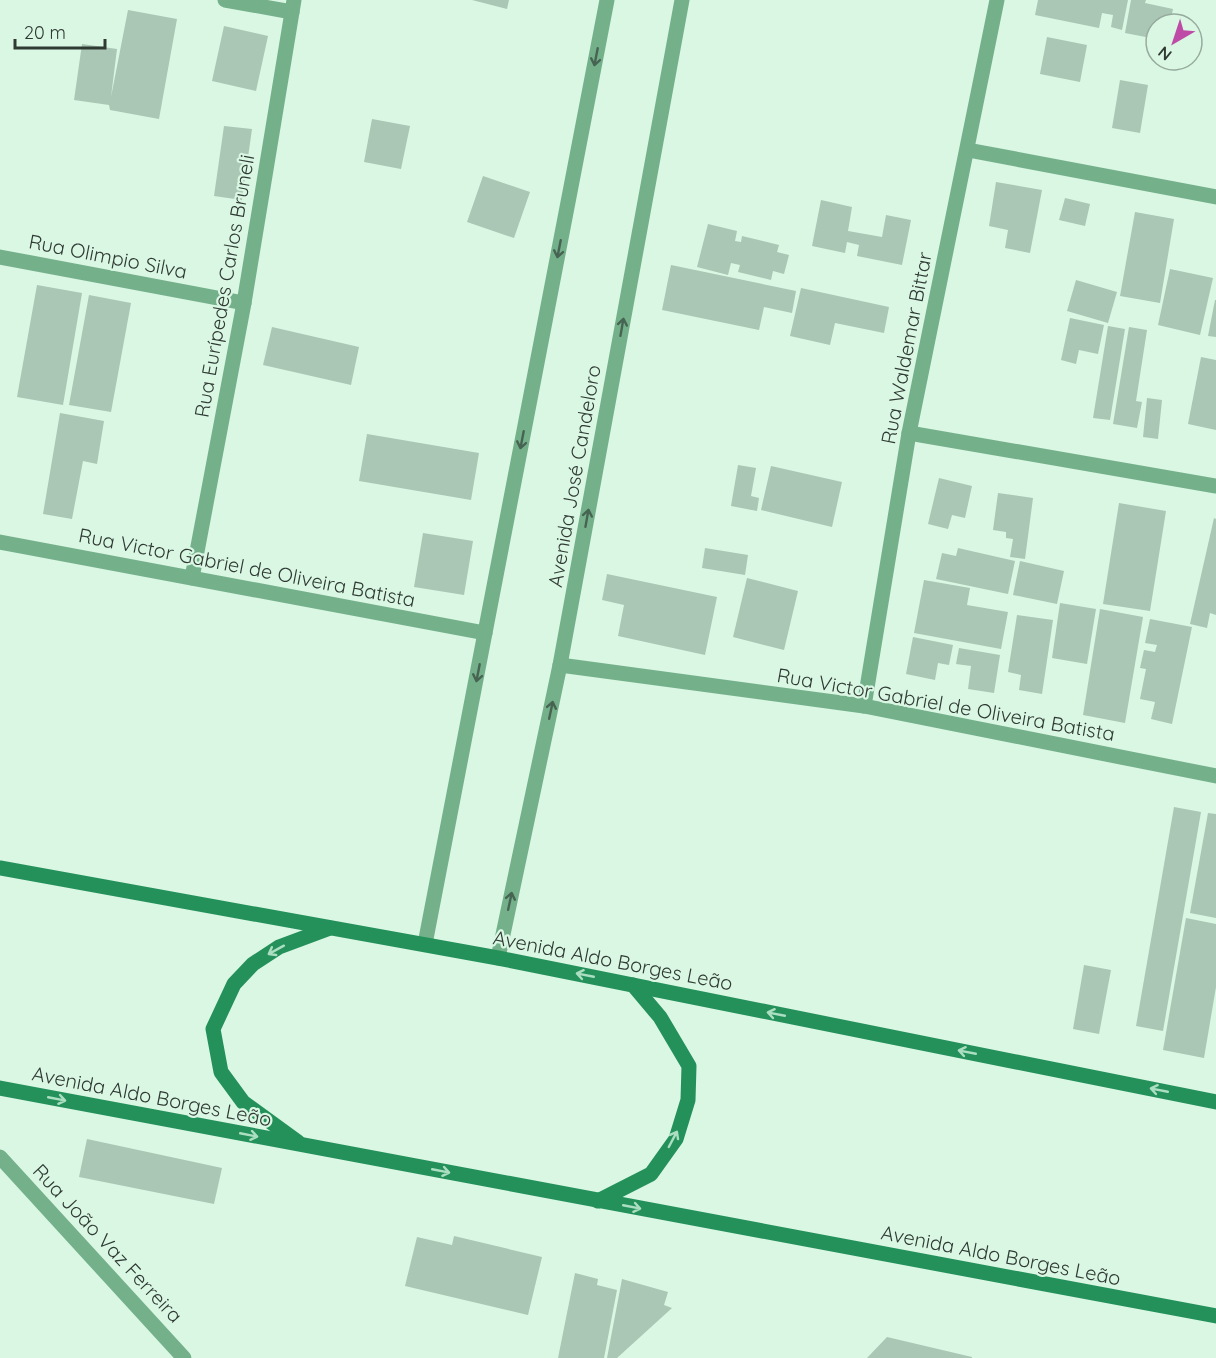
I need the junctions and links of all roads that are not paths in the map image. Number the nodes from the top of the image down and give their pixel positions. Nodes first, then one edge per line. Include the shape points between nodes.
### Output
1 (225, 0) edge
2 (607, 0) edge
3 (682, 0) edge
4 (997, 0) edge
5 (293, 6) edge
6 (968, 150) junction
7 (1216, 197) edge
8 (0, 257) edge
9 (244, 303) junction
10 (909, 433) junction
11 (1216, 486) edge
12 (0, 542) edge
13 (192, 578) junction
14 (485, 633) junction
15 (560, 665) junction
16 (864, 706) junction
17 (1216, 776) edge
18 (0, 868) edge
19 (330, 928) junction
20 (425, 945) junction
21 (498, 958) junction
22 (633, 985) junction
23 (0, 1088) edge
24 (1216, 1102) edge
25 (302, 1145) junction
26 (0, 1157) edge
27 (598, 1201) junction
28 (1216, 1317) edge
29 (184, 1358) edge

1 - 5 street
2 -> 14 street
15 -> 3 street, Avenida José Candeloro
4 - 6 street, Rua Waldemar Bittar
5 - 9 street, Rua Eurípedes Carlos Bruneli
6 - 7 street
6 - 10 street, Rua Waldemar Bittar
8 - 9 street, Rua Olimpio Silva
9 - 13 street, Rua Eurípedes Carlos Bruneli
10 - 11 street
10 - 16 street, Rua Waldemar Bittar
12 - 13 street, Rua Victor Gabriel de Oliveira Batista
13 - 14 street, Rua Victor Gabriel de Oliveira Batista
14 -> 20 street
15 - 16 street, Rua Victor Gabriel de Oliveira Batista
21 -> 15 street, Avenida José Candeloro
16 - 17 street, Rua Victor Gabriel de Oliveira Batista
18 - 19 main road, Avenida Aldo Borges Leão
19 - 20 main road, Avenida Aldo Borges Leão
19 -> 25 main road via 279,947 253,964 234,984 213,1029 221,1072 243,1102
20 - 21 main road, Avenida Aldo Borges Leão
22 -> 21 main road, Avenida Aldo Borges Leão
24 -> 22 main road, Avenida Aldo Borges Leão
27 -> 22 main road via 651,1174 676,1139 687,1100 689,1066 660,1017
23 -> 25 main road, Avenida Aldo Borges Leão
25 -> 27 main road, Avenida Aldo Borges Leão
26 - 29 street, Rua João Vaz Ferreira
27 -> 28 main road, Avenida Aldo Borges Leão

